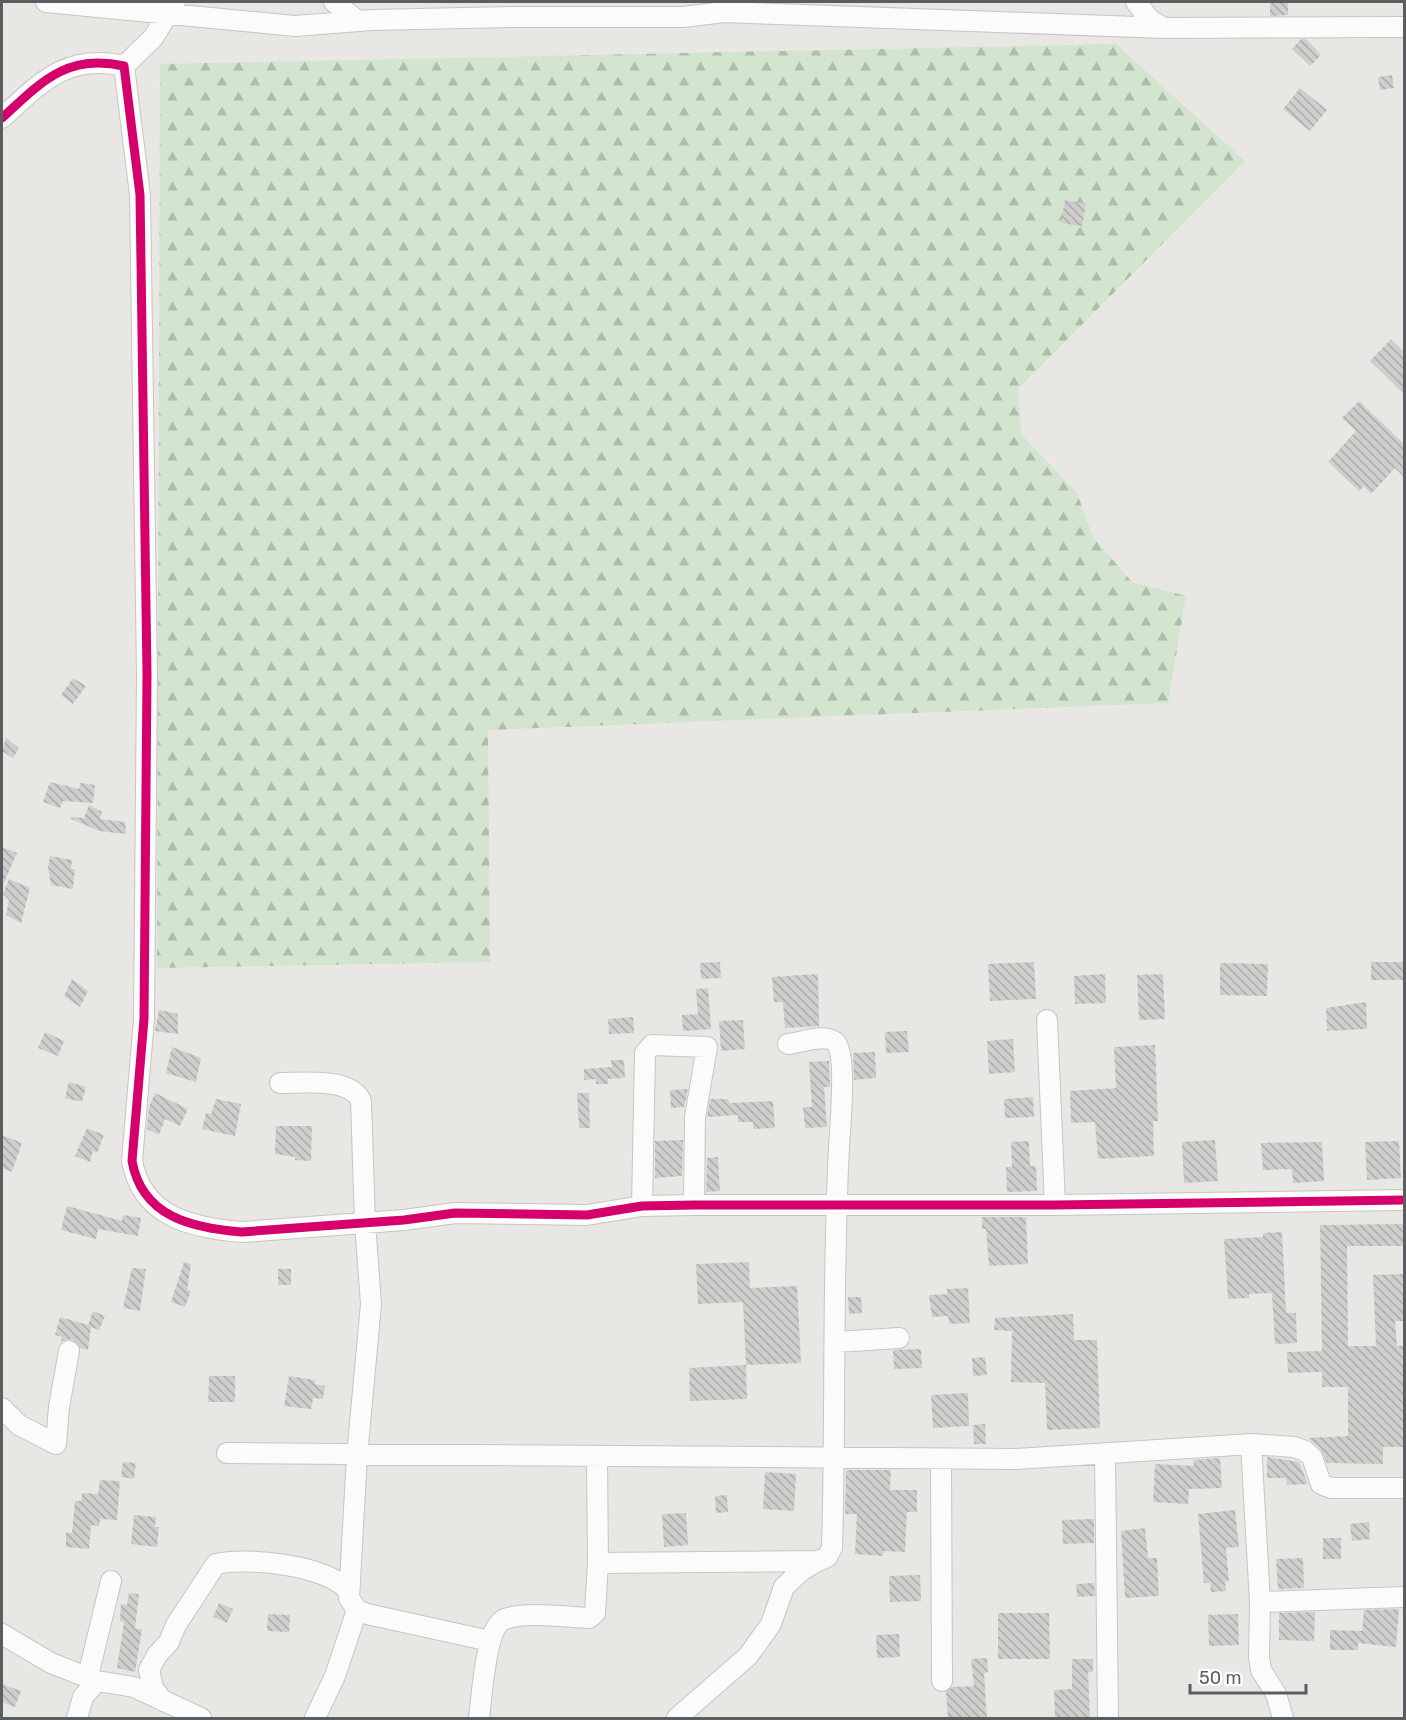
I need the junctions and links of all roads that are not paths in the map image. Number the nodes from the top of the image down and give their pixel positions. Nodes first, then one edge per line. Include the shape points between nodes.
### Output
1 (46, 2) edge
2 (334, 2) edge
3 (1136, 2) edge
4 (757, 7) edge
5 (171, 8) edge
6 (512, 9) edge
7 (358, 21) junction
8 (1404, 27) edge
9 (1164, 28) junction
10 (124, 66) junction
11 (2, 118) edge
12 (1047, 1020) dead end
13 (788, 1044) dead end
14 (280, 1083) dead end
15 (1404, 1200) edge
16 (836, 1204) junction
17 (694, 1205) junction
18 (1055, 1205) junction
19 (642, 1206) junction
20 (365, 1223) junction
21 (899, 1338) dead end
22 (836, 1342) junction
23 (69, 1351) dead end
24 (2, 1408) edge
25 (1251, 1444) junction
26 (227, 1453) dead end
27 (1105, 1454) junction
28 (357, 1456) junction
29 (597, 1457) junction
30 (835, 1457) junction
31 (940, 1458) junction
32 (1404, 1488) edge
33 (818, 1561) junction
34 (598, 1563) junction
35 (111, 1581) dead end
36 (348, 1591) junction
37 (1404, 1597) edge
38 (1260, 1602) junction
39 (357, 1610) junction
40 (2, 1634) edge
41 (490, 1641) junction
42 (92, 1679) junction
43 (942, 1681) dead end
44 (163, 1701) junction
45 (77, 1719) edge
46 (201, 1719) edge
47 (315, 1719) edge
48 (479, 1719) edge
49 (677, 1719) edge
50 (1108, 1719) edge
51 (1283, 1719) edge

1 - 5 street
2 - 7 street
3 - 9 street via 1150,20
4 - 6 street via 683,17 622,18
4 - 9 street
5 - 7 street via 295,26
5 - 10 street via 153,38
6 - 7 street
8 - 9 street
10 - 11 street via 92,63 55,72
10 - 20 street via 140,195 147,675 145,999 132,1147 135,1177 143,1193 160,1211 217,1230 264,1231
12 - 18 street
13 - 16 street via 828,1039 839,1049 842,1102
14 - 20 street via 344,1085 358,1095
15 - 18 street
16 - 17 street
16 - 18 street
16 - 22 street
17 - 19 street
17 - 19 street via 695,1117 707,1047 652,1045 645,1053
19 - 20 street via 587,1215 455,1213
20 - 28 street via 371,1304
21 - 22 street
22 - 30 street
23 - 24 street via 56,1444 19,1425
25 - 27 street
25 - 32 street via 1305,1451 1312,1457 1321,1484 1331,1488
25 - 38 street
26 - 28 street
27 - 31 street
27 - 50 street
28 - 29 street
28 - 36 street
29 - 30 street
29 - 34 street
30 - 31 street
30 - 33 street via 832,1548 827,1557
31 - 43 street
33 - 34 street
33 - 49 street via 784,1587 771,1624 748,1656
34 - 41 street via 596,1608 592,1616 505,1619 497,1624
35 - 42 street
36 - 39 street
36 - 44 street via 326,1574 272,1565 216,1564 149,1670 153,1688
37 - 38 street
38 - 51 street via 1261,1670 1276,1694
39 - 41 street
39 - 47 street via 335,1676
40 - 42 street via 51,1663
41 - 48 street
42 - 44 street via 134,1688
42 - 45 street
44 - 46 street

